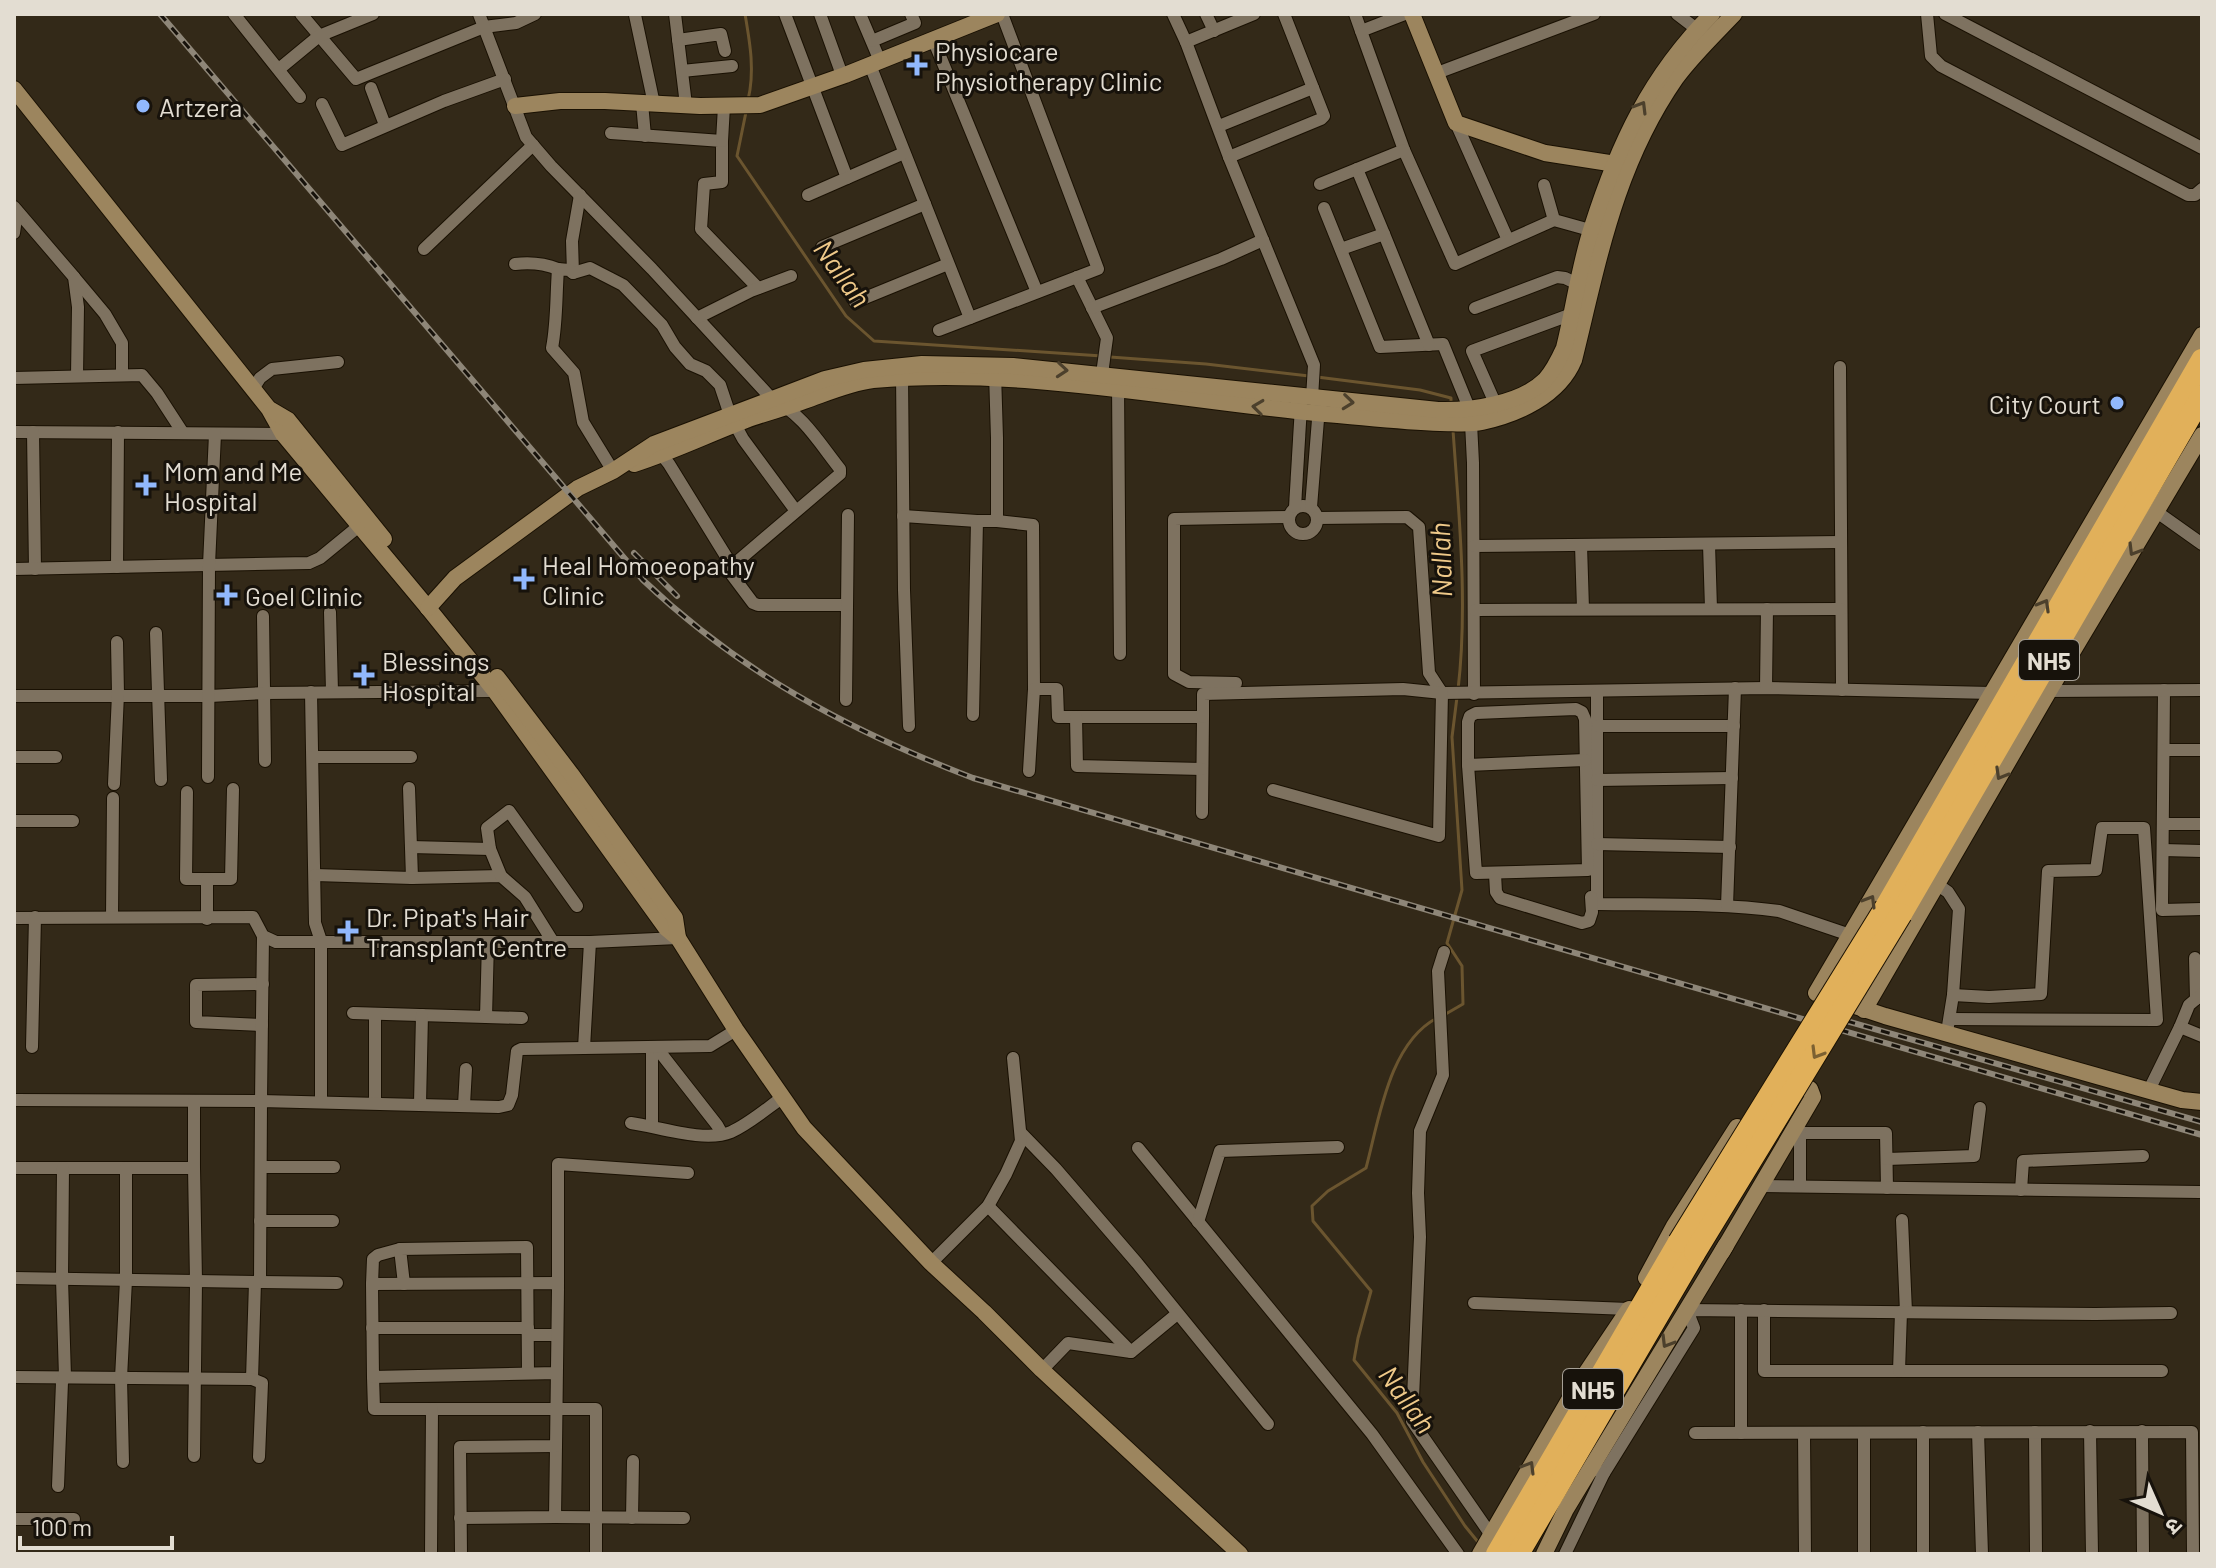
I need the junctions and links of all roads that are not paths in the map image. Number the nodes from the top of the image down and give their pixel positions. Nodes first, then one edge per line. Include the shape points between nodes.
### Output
1 (234, 14) edge
2 (301, 14) edge
3 (373, 14) edge
4 (535, 14) edge
5 (675, 14) edge
6 (785, 14) edge
7 (820, 14) edge
8 (860, 14) edge
9 (1000, 14) edge
10 (1173, 14) edge
11 (1206, 14) edge
12 (1254, 14) edge
13 (1284, 14) edge
14 (1355, 14) edge
15 (1405, 14) edge
16 (1412, 14) edge
17 (1594, 14) edge
18 (1712, 14) edge
19 (1734, 14) edge
20 (1927, 14) edge
21 (1945, 14) edge
22 (635, 15) edge
23 (913, 19) edge
24 (482, 20) edge
25 (1692, 23) edge
26 (1214, 31) junction
27 (1361, 31) junction
28 (319, 36) junction
29 (678, 40) junction
30 (872, 41) junction
31 (928, 42) junction
32 (1186, 42) junction
33 (725, 51) dead end
34 (875, 63) junction
35 (732, 66) dead end
36 (279, 69) junction
37 (682, 71) junction
38 (1437, 73) junction
39 (842, 75) junction
40 (505, 79) junction
41 (812, 87) junction
42 (371, 88) dead end
43 (1313, 88) junction
44 (14, 89) edge
45 (300, 97) dead end
46 (648, 103) junction
47 (322, 104) dead end
48 (686, 105) junction
49 (515, 106) junction
50 (730, 106) junction
51 (1456, 123) junction
52 (385, 125) junction
53 (1219, 126) junction
54 (611, 133) dead end
55 (645, 136) junction
56 (722, 141) junction
57 (533, 145) junction
58 (2202, 148) edge
59 (1404, 150) junction
60 (904, 153) junction
61 (1229, 157) junction
62 (1621, 165) junction
63 (1357, 169) junction
64 (847, 178) junction
65 (1320, 184) dead end
66 (1544, 185) dead end
67 (2202, 189) edge
68 (580, 195) junction
69 (808, 195) dead end
70 (925, 204) junction
71 (1324, 208) dead end
72 (16, 209) edge
73 (1554, 220) junction
74 (1590, 230) junction
75 (14, 233) edge
76 (1384, 234) junction
77 (1263, 240) junction
78 (1508, 240) junction
79 (822, 247) dead end
80 (424, 249) dead end
81 (1341, 249) junction
82 (515, 264) dead end
83 (948, 264) junction
84 (558, 269) junction
85 (573, 273) junction
86 (791, 276) dead end
87 (74, 277) junction
88 (1077, 277) junction
89 (1578, 284) junction
90 (758, 288) junction
91 (1037, 292) junction
92 (855, 302) dead end
93 (1092, 308) junction
94 (1475, 308) dead end
95 (1572, 314) junction
96 (697, 318) junction
97 (970, 318) junction
98 (939, 330) dead end
99 (2202, 335) edge
100 (1429, 345) junction
101 (2202, 360) edge
102 (338, 362) dead end
103 (1840, 367) dead end
104 (902, 372) junction
105 (995, 372) junction
106 (122, 375) junction
107 (77, 376) junction
108 (14, 378) edge
109 (1112, 380) junction
110 (253, 389) junction
111 (772, 399) junction
112 (2193, 399) edge
113 (1311, 401) junction
114 (1495, 403) junction
115 (788, 407) junction
116 (269, 409) junction
117 (1458, 416) junction
118 (733, 420) junction
119 (14, 432) edge
120 (33, 432) junction
121 (118, 432) junction
122 (183, 433) junction
123 (215, 434) junction
124 (283, 434) junction
125 (2202, 435) edge
126 (658, 450) junction
127 (613, 471) junction
128 (796, 511) junction
129 (1292, 512) junction
130 (2157, 512) junction
131 (1314, 513) junction
132 (848, 515) dead end
133 (903, 516) junction
134 (977, 521) junction
135 (997, 521) junction
136 (359, 526) junction
137 (1841, 542) junction
138 (1709, 544) junction
139 (2202, 544) edge
140 (1581, 545) junction
141 (1474, 546) junction
142 (209, 565) junction
143 (732, 566) junction
144 (117, 567) junction
145 (14, 569) edge
146 (35, 569) junction
147 (432, 604) junction
148 (847, 605) junction
149 (1583, 609) junction
150 (1711, 609) junction
151 (1767, 609) junction
152 (1841, 609) junction
153 (1475, 610) junction
154 (330, 612) dead end
155 (263, 616) dead end
156 (156, 633) dead end
157 (117, 642) dead end
158 (1120, 654) dead end
159 (1236, 683) dead end
160 (1735, 688) junction
161 (1766, 688) junction
162 (1034, 689) junction
163 (1842, 690) junction
164 (2164, 690) junction
165 (2202, 690) edge
166 (495, 691) junction
167 (2049, 691) junction
168 (311, 692) junction
169 (332, 692) junction
170 (1597, 692) junction
171 (265, 693) junction
172 (1442, 693) junction
173 (1532, 693) junction
174 (1992, 693) junction
175 (118, 694) junction
176 (1474, 694) junction
177 (14, 696) edge
178 (159, 696) junction
179 (210, 696) junction
180 (846, 700) dead end
181 (1531, 710) junction
182 (973, 715) dead end
183 (1076, 717) junction
184 (1203, 717) junction
185 (909, 726) dead end
186 (1598, 726) junction
187 (1734, 726) junction
188 (2164, 750) junction
189 (2202, 750) edge
190 (14, 757) edge
191 (56, 757) dead end
192 (313, 757) junction
193 (411, 757) dead end
194 (1585, 760) junction
195 (265, 761) dead end
196 (1468, 765) junction
197 (1202, 769) junction
198 (1029, 771) dead end
199 (208, 777) dead end
200 (1732, 778) junction
201 (161, 780) dead end
202 (1597, 780) junction
203 (114, 784) dead end
204 (409, 788) dead end
205 (233, 789) dead end
206 (1273, 790) dead end
207 (187, 792) dead end
208 (113, 798) dead end
209 (1202, 813) dead end
210 (14, 821) edge
211 (73, 821) dead end
212 (2163, 824) junction
213 (2202, 824) edge
214 (1597, 844) junction
215 (411, 847) junction
216 (1730, 847) junction
217 (490, 849) junction
218 (2163, 850) junction
219 (2202, 851) edge
220 (1588, 870) junction
221 (1495, 874) junction
222 (315, 875) junction
223 (501, 876) junction
224 (412, 878) junction
225 (207, 879) junction
226 (1938, 885) junction
227 (577, 906) dead end
228 (1727, 906) junction
229 (2202, 909) edge
230 (35, 917) junction
231 (112, 917) junction
232 (14, 918) edge
233 (207, 919) junction
234 (1850, 935) junction
235 (263, 936) junction
236 (678, 938) junction
237 (321, 941) junction
238 (488, 942) junction
239 (553, 942) junction
240 (590, 942) junction
241 (1444, 952) dead end
242 (2195, 958) dead end
243 (263, 984) junction
244 (1953, 995) junction
245 (2199, 997) edge
246 (1864, 1010) junction
247 (353, 1013) dead end
248 (375, 1014) junction
249 (422, 1015) junction
250 (486, 1017) junction
251 (522, 1018) dead end
252 (262, 1025) junction
253 (1948, 1026) junction
254 (2180, 1027) junction
255 (736, 1030) junction
256 (2202, 1036) edge
257 (32, 1047) dead end
258 (654, 1047) junction
259 (584, 1048) junction
260 (1013, 1058) dead end
261 (466, 1069) dead end
262 (2149, 1090) junction
263 (783, 1097) junction
264 (14, 1100) edge
265 (194, 1101) junction
266 (261, 1101) junction
267 (321, 1102) junction
268 (2202, 1102) edge
269 (375, 1103) junction
270 (420, 1104) junction
271 (464, 1105) junction
272 (1980, 1108) dead end
273 (631, 1123) dead end
274 (652, 1126) junction
275 (1021, 1133) junction
276 (1796, 1133) junction
277 (722, 1134) junction
278 (1338, 1147) dead end
279 (1138, 1148) dead end
280 (2143, 1156) dead end
281 (1887, 1159) junction
282 (261, 1167) junction
283 (334, 1167) dead end
284 (14, 1168) edge
285 (63, 1168) junction
286 (126, 1168) junction
287 (194, 1168) junction
288 (688, 1173) dead end
289 (1761, 1186) joint
290 (1800, 1186) junction
291 (1887, 1188) junction
292 (2021, 1190) junction
293 (2200, 1192) dead end
294 (988, 1206) junction
295 (1902, 1220) dead end
296 (260, 1221) junction
297 (333, 1221) dead end
298 (1198, 1222) junction
299 (1674, 1226) junction
300 (400, 1249) junction
301 (1722, 1252) junction
302 (931, 1263) junction
303 (14, 1278) edge
304 (62, 1279) junction
305 (126, 1280) junction
306 (196, 1281) junction
307 (257, 1282) junction
308 (337, 1283) dead end
309 (527, 1283) junction
310 (558, 1283) junction
311 (372, 1284) junction
312 (404, 1284) junction
313 (1474, 1303) dead end
314 (1629, 1309) junction
315 (1687, 1310) junction
316 (1741, 1310) junction
317 (1764, 1310) junction
318 (1904, 1312) junction
319 (2171, 1313) dead end
320 (1177, 1314) junction
321 (372, 1328) junction
322 (528, 1331) junction
323 (557, 1335) junction
324 (1131, 1352) junction
325 (1042, 1370) junction
326 (1899, 1371) junction
327 (2162, 1371) dead end
328 (528, 1373) junction
329 (557, 1373) junction
330 (14, 1377) edge
331 (65, 1377) junction
332 (195, 1377) junction
333 (373, 1377) junction
334 (121, 1378) junction
335 (252, 1379) junction
336 (432, 1409) junction
337 (557, 1409) junction
338 (1268, 1424) dead end
339 (2090, 1431) junction
340 (2142, 1431) junction
341 (1923, 1432) junction
342 (1978, 1432) junction
343 (2035, 1432) junction
344 (1695, 1433) dead end
345 (1741, 1433) junction
346 (1804, 1433) junction
347 (1864, 1433) junction
348 (556, 1446) junction
349 (432, 1447) junction
350 (460, 1447) junction
351 (194, 1456) dead end
352 (259, 1457) dead end
353 (633, 1461) dead end
354 (123, 1462) dead end
355 (1597, 1471) junction
356 (58, 1486) dead end
357 (555, 1517) junction
358 (460, 1518) junction
359 (596, 1518) junction
360 (632, 1518) junction
361 (684, 1518) dead end
362 (14, 1519) edge
363 (74, 1519) dead end
364 (1494, 1544) edge
365 (431, 1554) edge
366 (461, 1554) edge
367 (596, 1554) edge
368 (1240, 1554) edge
369 (1458, 1554) edge
370 (1480, 1554) edge
371 (1518, 1554) edge
372 (1544, 1554) edge
373 (1565, 1554) edge
374 (1805, 1554) edge
375 (1864, 1554) edge
376 (1923, 1554) edge
377 (1982, 1554) edge
378 (2036, 1554) edge
379 (2092, 1554) edge
380 (2143, 1554) edge
381 (2193, 1554) edge

1 - 36 street
2 - 28 street
3 - 28 street
4 - 24 street via 516,23
5 - 29 street
6 - 41 street
7 - 39 street
8 - 30 street
9 - 31 street
9 - 88 street via 1098,269
10 - 32 street
11 - 26 street
12 - 26 street
13 - 43 street
14 - 27 street
15 - 27 street
16 - 38 street
17 - 38 street
18 - 25 street
19 - 25 street
20 - 67 street via 1931,56 1941,66 2188,195
21 - 58 street
22 - 46 street
23 - 30 street
23 - 31 street
24 - 28 street via 356,79
24 - 40 street
25 - 62 street via 1634,118
26 - 32 street
27 - 59 street
28 - 36 street
29 - 33 street via 721,34
29 - 37 street
30 - 34 street
31 - 34 street
31 - 91 street
32 - 53 street
34 - 39 street
34 - 60 street
35 - 37 street
36 - 45 street
37 - 48 street
38 - 51 street
39 - 41 street
40 - 49 street
40 - 52 street
41 - 50 street via 760,105
41 - 64 street
42 - 52 street
43 - 53 street
43 - 61 street via 1321,119
44 - 110 street
46 - 48 street
46 - 49 street
46 - 55 street
47 - 52 street via 342,145
48 - 50 street
49 - 57 street
50 - 56 street
51 - 62 street via 1545,153
51 - 78 street
53 - 61 street
54 - 55 street
55 - 56 street
56 - 90 street via 722,182 704,184 701,229
57 - 68 street
57 - 80 street
59 - 63 street
59 - 78 street via 1455,264
60 - 64 street
60 - 70 street
61 - 77 street
62 - 74 street
62 - 117 street via 1570,370 1552,391 1500,417
63 - 65 street
63 - 76 street
64 - 69 street
66 - 73 street
68 - 85 street
68 - 96 street
70 - 79 street
70 - 83 street
71 - 81 street
72 - 75 street
72 - 87 street
73 - 74 street
73 - 78 street
74 - 89 street
76 - 81 street
76 - 100 street
77 - 93 street
77 - 113 street via 1310,357 1315,374
81 - 100 street via 1380,347
82 - 84 street
83 - 92 street
83 - 97 street
84 - 85 street
84 - 127 street via 552,348 574,373 583,422
85 - 118 street via 590,268 623,285 690,364 720,385
86 - 90 street
87 - 106 street via 122,343
87 - 107 street
88 - 91 street
88 - 93 street
89 - 94 street via 1557,277
89 - 95 street
90 - 96 street
91 - 97 street
93 - 109 street via 1107,338
95 - 114 street via 1564,348 1545,380 1533,390
95 - 114 street via 1472,351
96 - 111 street
97 - 98 street
174 -> 99 street
100 - 117 street via 1443,344
101 - 112 highway, NH5
102 - 110 street via 272,369
103 - 137 street
104 - 105 street
104 - 111 street via 833,377
104 - 115 street
104 - 133 street
105 - 109 street
105 - 135 street
106 - 107 street
106 - 122 street via 142,375
107 - 108 street
109 - 113 street
109 - 158 street
110 - 116 street
111 - 115 street
111 - 118 street
112 - 364 highway, NH5, bridge
112 -> 371 highway, NH5, bridge via 1901,914
113 - 117 street
113 - 129 street
113 - 131 street
114 - 117 street
115 - 118 street
115 - 128 street via 840,469
116 - 124 street
116 - 147 street via 288,420
117 - 141 street via 1473,463
118 - 126 street
118 - 128 street
119 - 120 street
120 - 121 street
120 - 146 street
121 - 122 street
121 - 144 street
122 - 123 street
123 - 124 street
123 - 142 street
124 - 136 street
125 - 130 street
126 - 127 street
126 - 143 street
127 - 147 street via 578,488 455,578
128 - 143 street
129 - 131 street via 1302,505
129 - 131 street via 1289,524 1298,534 1312,531
129 - 159 street via 1174,519 1174,674 1189,682
130 - 139 street
130 -> 167 street
131 - 172 street via 1407,517 1419,527 1429,673
132 - 148 street
133 - 134 street
133 - 185 street
134 - 135 street
134 - 182 street
135 - 162 street via 1033,525
136 - 142 street via 309,563
136 - 147 street
137 - 138 street
137 - 152 street
138 - 140 street
138 - 150 street
140 - 141 street
140 - 149 street
141 - 153 street
142 - 144 street
142 - 179 street
143 - 148 street via 732,575 758,605
144 - 146 street
145 - 146 street
147 - 166 street
147 - 236 street via 503,684 614,834 675,918
148 - 180 street
149 - 150 street
149 - 153 street
150 - 151 street
151 - 152 street
151 - 161 street
152 - 163 street
153 - 176 street
154 - 169 street
155 - 171 street
156 - 178 street
157 - 175 street
160 - 161 street
160 - 170 street
160 - 187 street
161 - 163 street
162 - 183 street via 1057,689 1058,717
162 - 198 street
163 - 174 street
164 - 165 street
164 - 167 street
164 - 188 street
166 - 169 street
166 - 236 street
167 -> 226 street
168 - 169 street
168 - 171 street
168 - 192 street
170 - 173 street
170 - 186 street
171 - 179 street
171 - 195 street
172 - 176 street
172 - 184 street via 1403,689 1203,694
172 - 206 street via 1439,836
173 - 176 street
173 - 181 street
234 -> 174 street
175 - 177 street
175 - 178 street
175 - 203 street
178 - 179 street
178 - 201 street
179 - 199 street
181 - 194 street via 1582,712
181 - 196 street via 1470,716
183 - 184 street
183 - 197 street via 1077,766
184 - 197 street
186 - 187 street
186 - 202 street
187 - 200 street
188 - 189 street
188 - 212 street
190 - 191 street
192 - 193 street
192 - 222 street
194 - 196 street
194 - 220 street
196 - 221 street via 1476,873
197 - 209 street
200 - 202 street
200 - 216 street
202 - 214 street
204 - 215 street
205 - 225 street via 231,879
207 - 225 street via 186,879
208 - 231 street
210 - 211 street
212 - 213 street
212 - 218 street
214 - 216 street
214 - 228 street via 1597,904
215 - 217 street
215 - 224 street
216 - 228 street
217 - 223 street
217 - 227 street via 487,828 509,811
218 - 219 street
218 - 229 street via 2162,910
220 - 221 street
220 - 221 street via 1592,912 1582,923 1506,901 1496,892
222 - 224 street
222 - 237 street via 315,923
223 - 224 street
223 - 239 street via 525,897
225 - 233 street
226 - 244 street via 1959,909
226 - 246 street
228 - 234 street via 1779,911
230 - 231 street
230 - 232 street
230 - 257 street
231 - 233 street
233 - 235 street via 253,917
234 - 246 street via 1816,993
235 - 237 street via 276,942
235 - 243 street
236 - 240 street
236 - 255 street
237 - 238 street
237 - 267 street
238 - 239 street
238 - 250 street
239 - 240 street
240 - 259 street
241 - 364 street via 1438,971 1443,1075 1420,1131 1412,1421
242 - 245 street
243 - 252 street
243 - 252 street via 196,985 196,1022
244 - 253 street
244 - 253 street via 2041,994 2048,871 2096,870 2102,828 2144,828 2157,1020
245 - 254 street via 2189,1005
246 - 253 street
247 - 248 street
248 - 249 street
248 - 269 street
249 - 250 street
249 - 270 street
250 - 251 street
252 - 266 street
253 - 262 street
254 - 256 street
254 - 262 street
255 - 258 street via 710,1046
255 - 263 street
258 - 259 street
258 - 274 street
258 - 277 street
259 - 271 street via 521,1049 508,1105
260 - 275 street
261 - 271 street
262 - 268 street
263 - 277 street
263 - 302 street via 804,1128
264 - 265 street
265 - 266 street
265 - 287 street
266 - 267 street
266 - 282 street
267 - 269 street
269 - 270 street
270 - 271 street
272 - 281 street via 1974,1156
273 - 274 street
274 - 277 street
275 - 294 street
275 - 320 street
276 - 281 street via 1886,1133
276 - 290 street
276 - 299 street via 1813,1097 1810,1089 1780,1070 1771,1075
276 - 301 street
278 - 298 street via 1220,1151
279 - 298 street
280 - 292 street via 2023,1161
281 - 291 street
282 - 283 street
282 - 296 street
284 - 285 street
285 - 286 street
285 - 304 street
286 - 287 street
286 - 305 street
287 - 306 street
288 - 310 street via 558,1164
289 - 290 street
289 - 301 street
290 - 291 street
291 - 292 street
292 - 293 street
294 - 302 street
294 - 324 street
295 - 318 street
296 - 297 street
296 - 307 street
298 - 369 street via 1372,1434
299 - 301 street via 1700,1226 1719,1242
299 - 314 street
300 - 309 street via 527,1247
300 - 311 street via 373,1259
300 - 312 street
301 - 315 street
302 - 325 street
303 - 304 street
304 - 305 street
304 - 331 street
305 - 306 street
305 - 334 street
306 - 307 street
306 - 332 street
307 - 308 street
307 - 335 street
309 - 310 street
309 - 312 street
309 - 322 street
310 - 323 street
311 - 312 street
311 - 321 street
313 - 314 street
364 -> 314 street via 1576,1388
315 - 316 street
315 - 355 street
316 - 317 street
316 - 345 street
317 - 318 street
317 - 326 street via 1764,1371
318 - 319 street
318 - 326 street
320 - 324 street
320 - 338 street
321 - 322 street
321 - 333 street
322 - 323 street
322 - 328 street
323 - 329 street
324 - 325 street via 1068,1343
325 - 368 street
326 - 327 street
328 - 329 street
328 - 333 street
329 - 337 street
330 - 331 street
331 - 334 street
331 - 356 street
332 - 334 street
332 - 335 street
332 - 351 street
333 - 336 street via 374,1409
334 - 354 street
335 - 352 street via 262,1383
336 - 337 street
336 - 349 street
337 - 348 street
337 - 359 street via 596,1409
339 - 340 street
339 - 343 street
339 - 379 street
340 - 380 street
340 - 381 street via 2192,1432
341 - 342 street
341 - 347 street
341 - 376 street
342 - 343 street
342 - 377 street
343 - 378 street
344 - 345 street
345 - 346 street
346 - 347 street
346 - 374 street
347 - 375 street
348 - 350 street
348 - 357 street
349 - 350 street
349 - 365 street
350 - 358 street
353 - 360 street
355 - 372 street via 1566,1509
355 - 373 street
357 - 358 street
357 - 359 street
358 - 366 street
359 - 360 street
359 - 367 street
360 - 361 street
362 - 363 street
364 - 370 street

